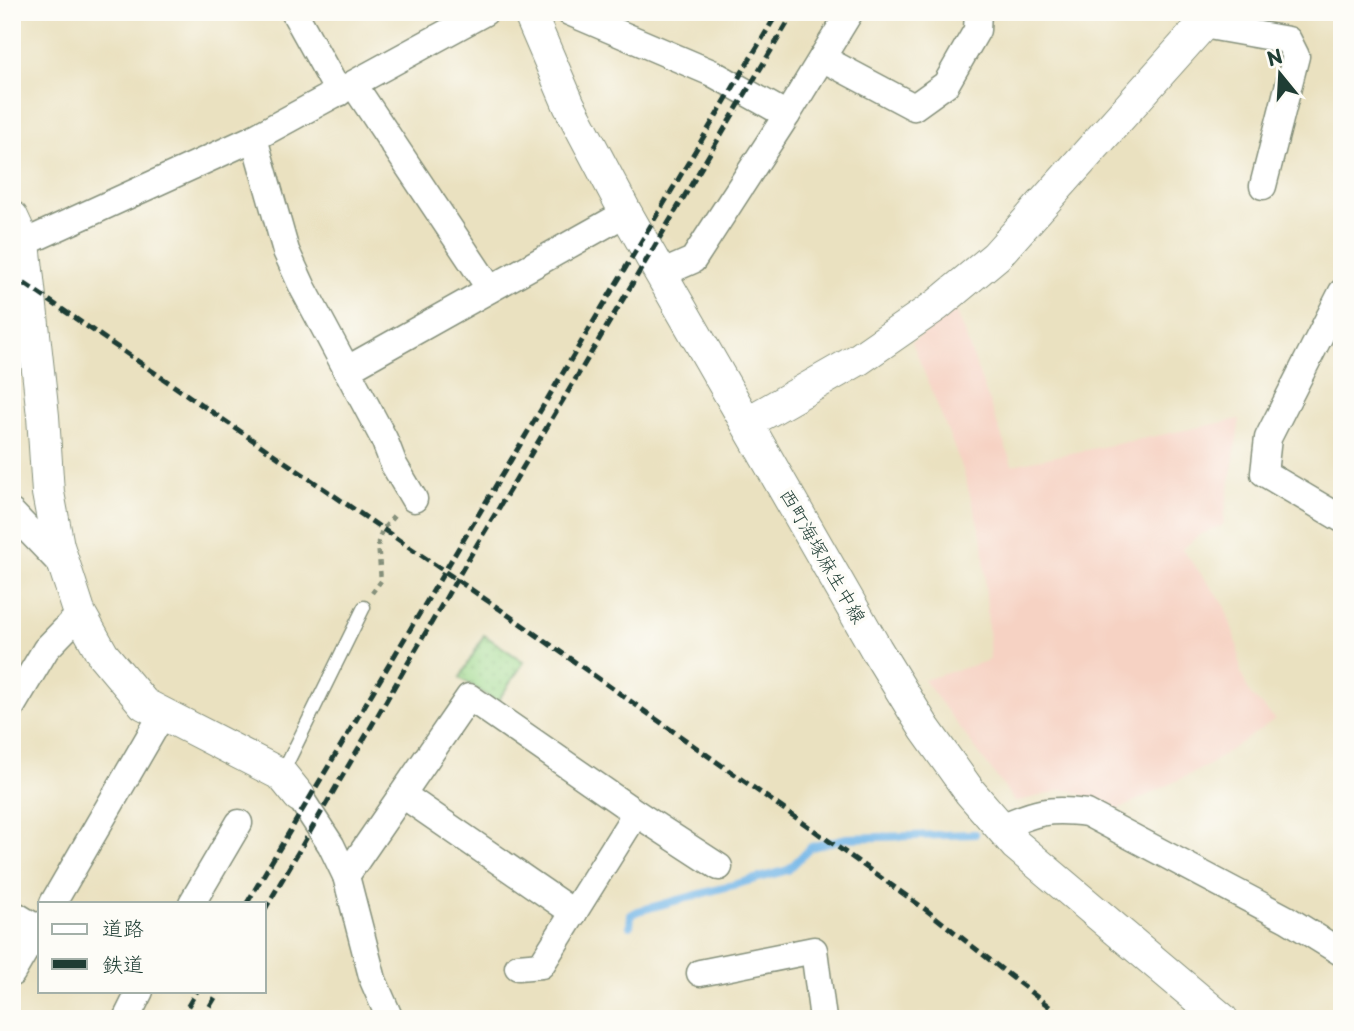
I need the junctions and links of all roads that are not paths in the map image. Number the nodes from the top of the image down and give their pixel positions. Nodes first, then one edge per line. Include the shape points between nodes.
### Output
1 (294, 12) edge
2 (485, 12) edge
3 (529, 12) edge
4 (569, 12) edge
5 (850, 12) edge
6 (978, 12) edge
7 (1209, 19) edge
8 (822, 58) junction
9 (346, 89) junction
10 (787, 115) junction
11 (254, 138) junction
12 (1263, 186) dead end
13 (626, 213) junction
14 (18, 230) edge
15 (661, 274) junction
16 (490, 289) junction
17 (1342, 292) edge
18 (23, 332) edge
19 (346, 370) junction
20 (747, 423) junction
21 (414, 499) road end
22 (12, 513) edge
23 (1342, 519) edge
24 (65, 568) junction
25 (364, 607) road end
26 (80, 614) junction
27 (12, 706) edge
28 (162, 715) junction
29 (290, 785) junction
30 (403, 795) junction
31 (636, 813) junction
32 (239, 823) dead end
33 (1001, 827) junction
34 (719, 867) dead end
35 (346, 876) junction
36 (54, 902) edge
37 (192, 902) edge
38 (574, 913) junction
39 (12, 914) edge
40 (38, 927) edge
41 (38, 931) edge
42 (1342, 953) edge
43 (519, 967) dead end
44 (12, 973) edge
45 (700, 973) dead end
46 (140, 992) edge
47 (126, 1019) edge
48 (390, 1019) edge
49 (823, 1019) edge
50 (1222, 1019) edge

1 - 9 street
2 - 9 street
3 - 13 street, 西町海塚麻生中線 via 569,105
4 - 10 street via 712,73
5 - 8 street
6 - 8 street via 977,30 946,84 914,107
7 - 12 street via 1288,40 1296,56
7 - 20 street via 996,256 859,359
8 - 10 street
9 - 11 street
9 - 16 street
10 - 15 street via 693,260
11 - 14 street
11 - 19 street via 286,251
13 - 15 street, 西町海塚麻生中線
13 - 16 street
14 - 18 street
15 - 20 street, 西町海塚麻生中線
16 - 19 street
17 - 23 street via 1268,438 1264,473
18 - 24 street via 43,416 48,493
19 - 21 street
20 - 33 street, 西町海塚麻生中線 via 925,729
22 - 24 street
24 - 26 street
25 - 29 lane
26 - 27 street via 46,649
26 - 28 street via 103,655 144,704
28 - 29 street
28 - 36 street
29 - 35 street
30 - 31 street via 469,697
30 - 35 street
30 - 38 street
31 - 34 street
31 - 38 street
32 - 37 street
33 - 42 street via 1030,814 1059,809 1087,813
33 - 50 street, 西町海塚麻生中線 via 1016,845
35 - 48 street via 373,980
38 - 43 street via 541,965
39 - 40 street
41 - 44 street
45 - 49 street via 814,950
46 - 47 street

